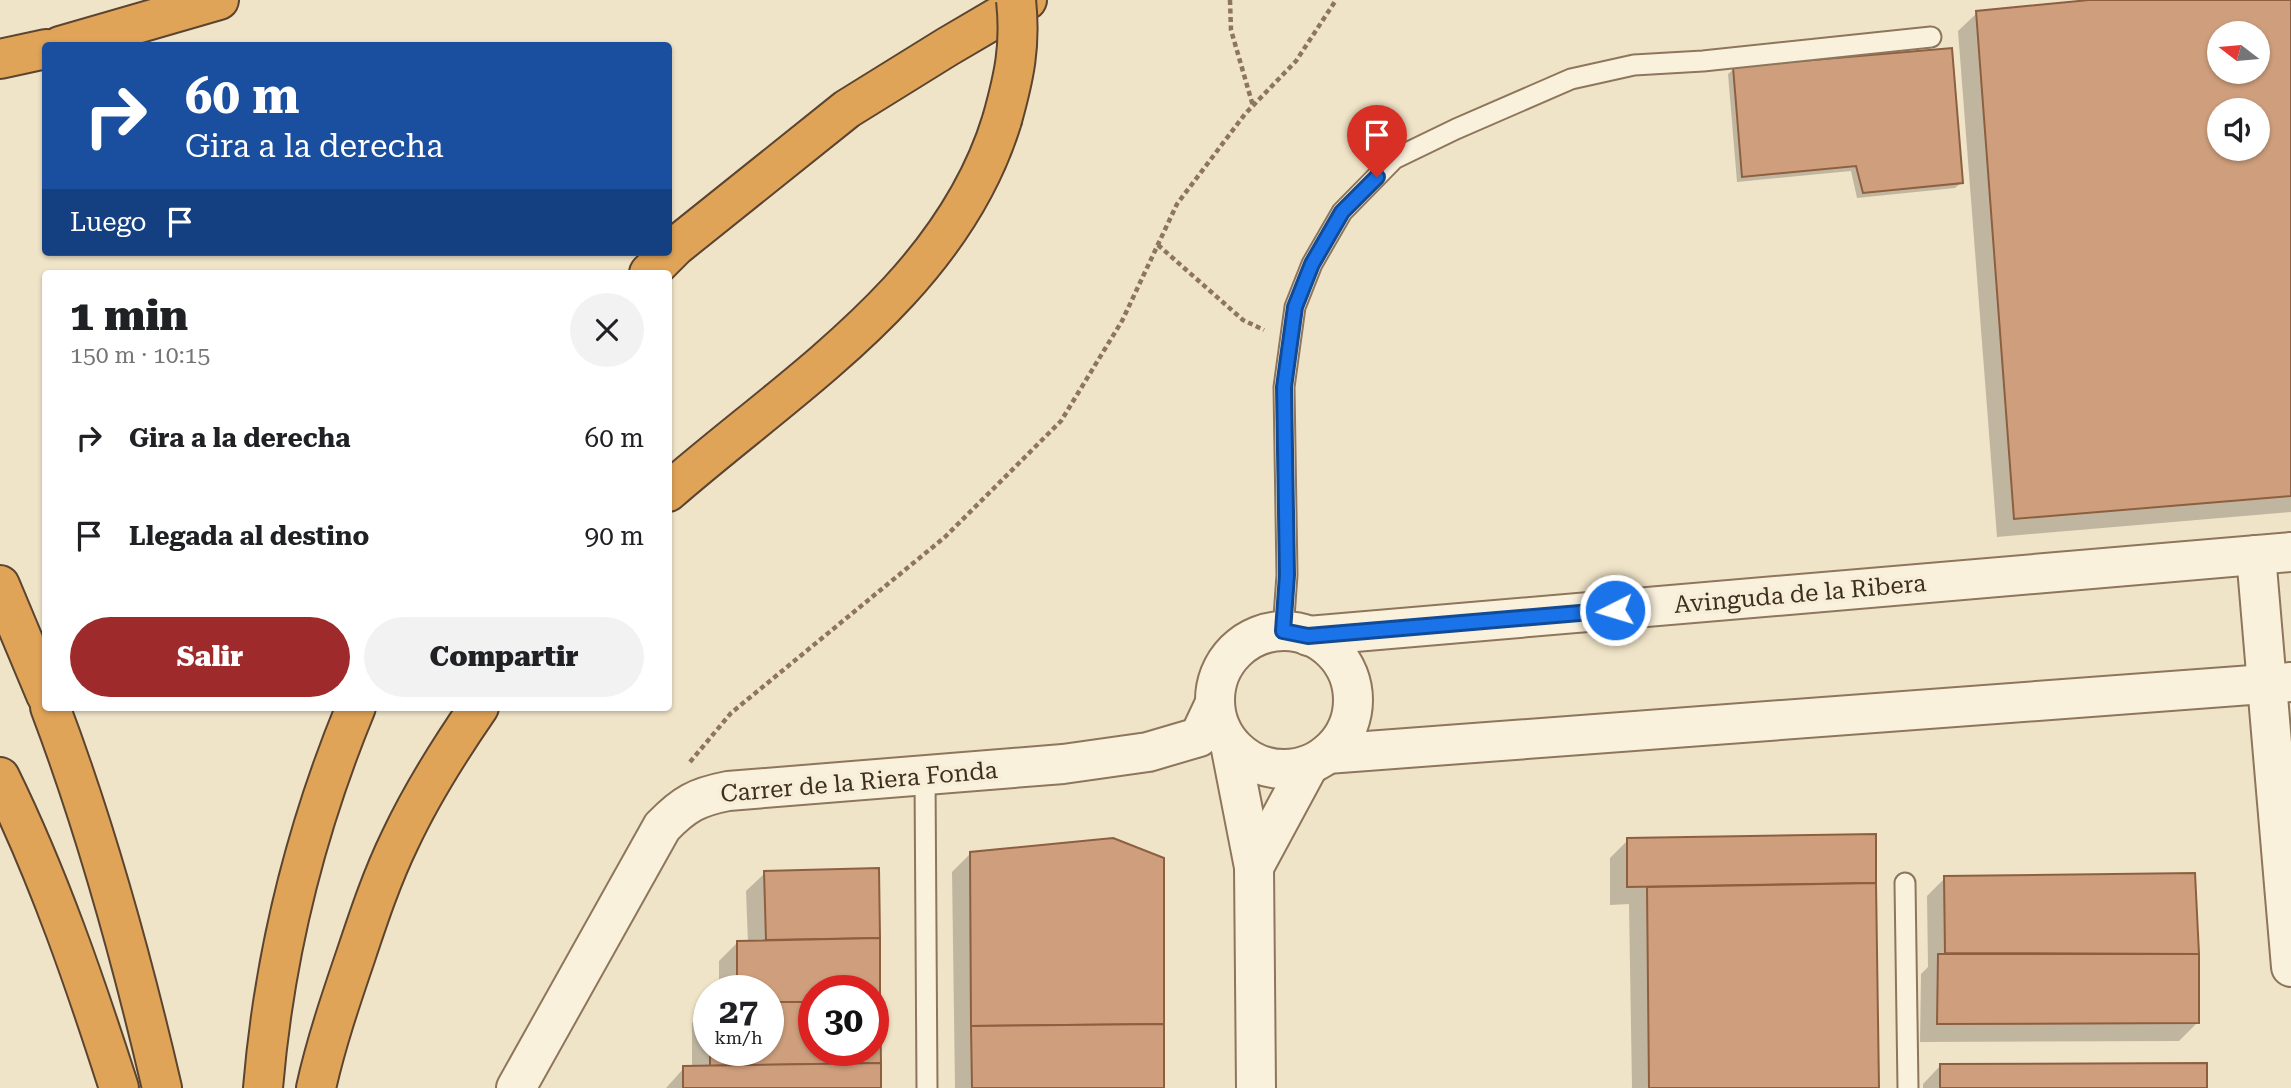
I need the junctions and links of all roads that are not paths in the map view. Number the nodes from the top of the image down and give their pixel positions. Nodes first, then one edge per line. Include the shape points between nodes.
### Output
1 (219, 0) edge
2 (1016, 0) edge
3 (1027, 0) edge
4 (1931, 37) dead end
5 (74, 42) edge
6 (42, 50) edge
7 (0, 59) edge
8 (672, 250) edge
9 (666, 256) edge
10 (652, 270) edge
11 (672, 489) edge
12 (2274, 554) edge
13 (0, 585) edge
14 (1295, 633) junction
15 (2279, 683) edge
16 (42, 685) edge
17 (1214, 703) junction
18 (51, 711) edge
19 (354, 711) edge
20 (476, 711) edge
21 (1230, 744) junction
22 (1318, 760) junction
23 (0, 776) edge
24 (925, 776) junction
25 (0, 809) edge
26 (1254, 867) junction
27 (1905, 883) dead end
28 (69, 941) junction
29 (2291, 967) edge
30 (119, 1088) edge
31 (162, 1088) edge
32 (264, 1088) edge
33 (316, 1088) edge
34 (516, 1088) edge
35 (927, 1088) edge
36 (1256, 1088) edge
37 (1908, 1088) edge

1 - 5 highway
2 - 11 highway, bridge via 1019,32 1014,76 1002,120 972,194 944,238 838,351
3 - 8 highway via 847,109
4 - 14 lane via 1634,65 1571,79 1394,159 1342,212 1295,307 1284,387 1287,575
6 - 7 highway
9 - 10 highway
12 - 14 street, Avinguda de la Ribera
12 - 15 street
13 - 16 highway
14 - 17 street via 1261,635 1242,646 1217,681
14 - 22 street via 1326,645 1350,679 1350,720 1341,739
15 - 22 street
15 - 29 street
17 - 21 street
17 - 24 street, Carrer de la Riera Fonda via 1199,737 1148,752
18 - 31 highway via 96,841
19 - 32 highway via 300,872 268,1033
20 - 33 highway via 400,839 341,998
21 - 22 street via 1246,759 1266,768 1287,770
21 - 26 street
22 - 26 street
23 - 28 highway
24 - 34 street, Carrer de la Riera Fonda via 728,791 679,810 662,827
24 - 35 lane
25 - 28 highway
26 - 36 street
27 - 37 lane
28 - 30 highway

